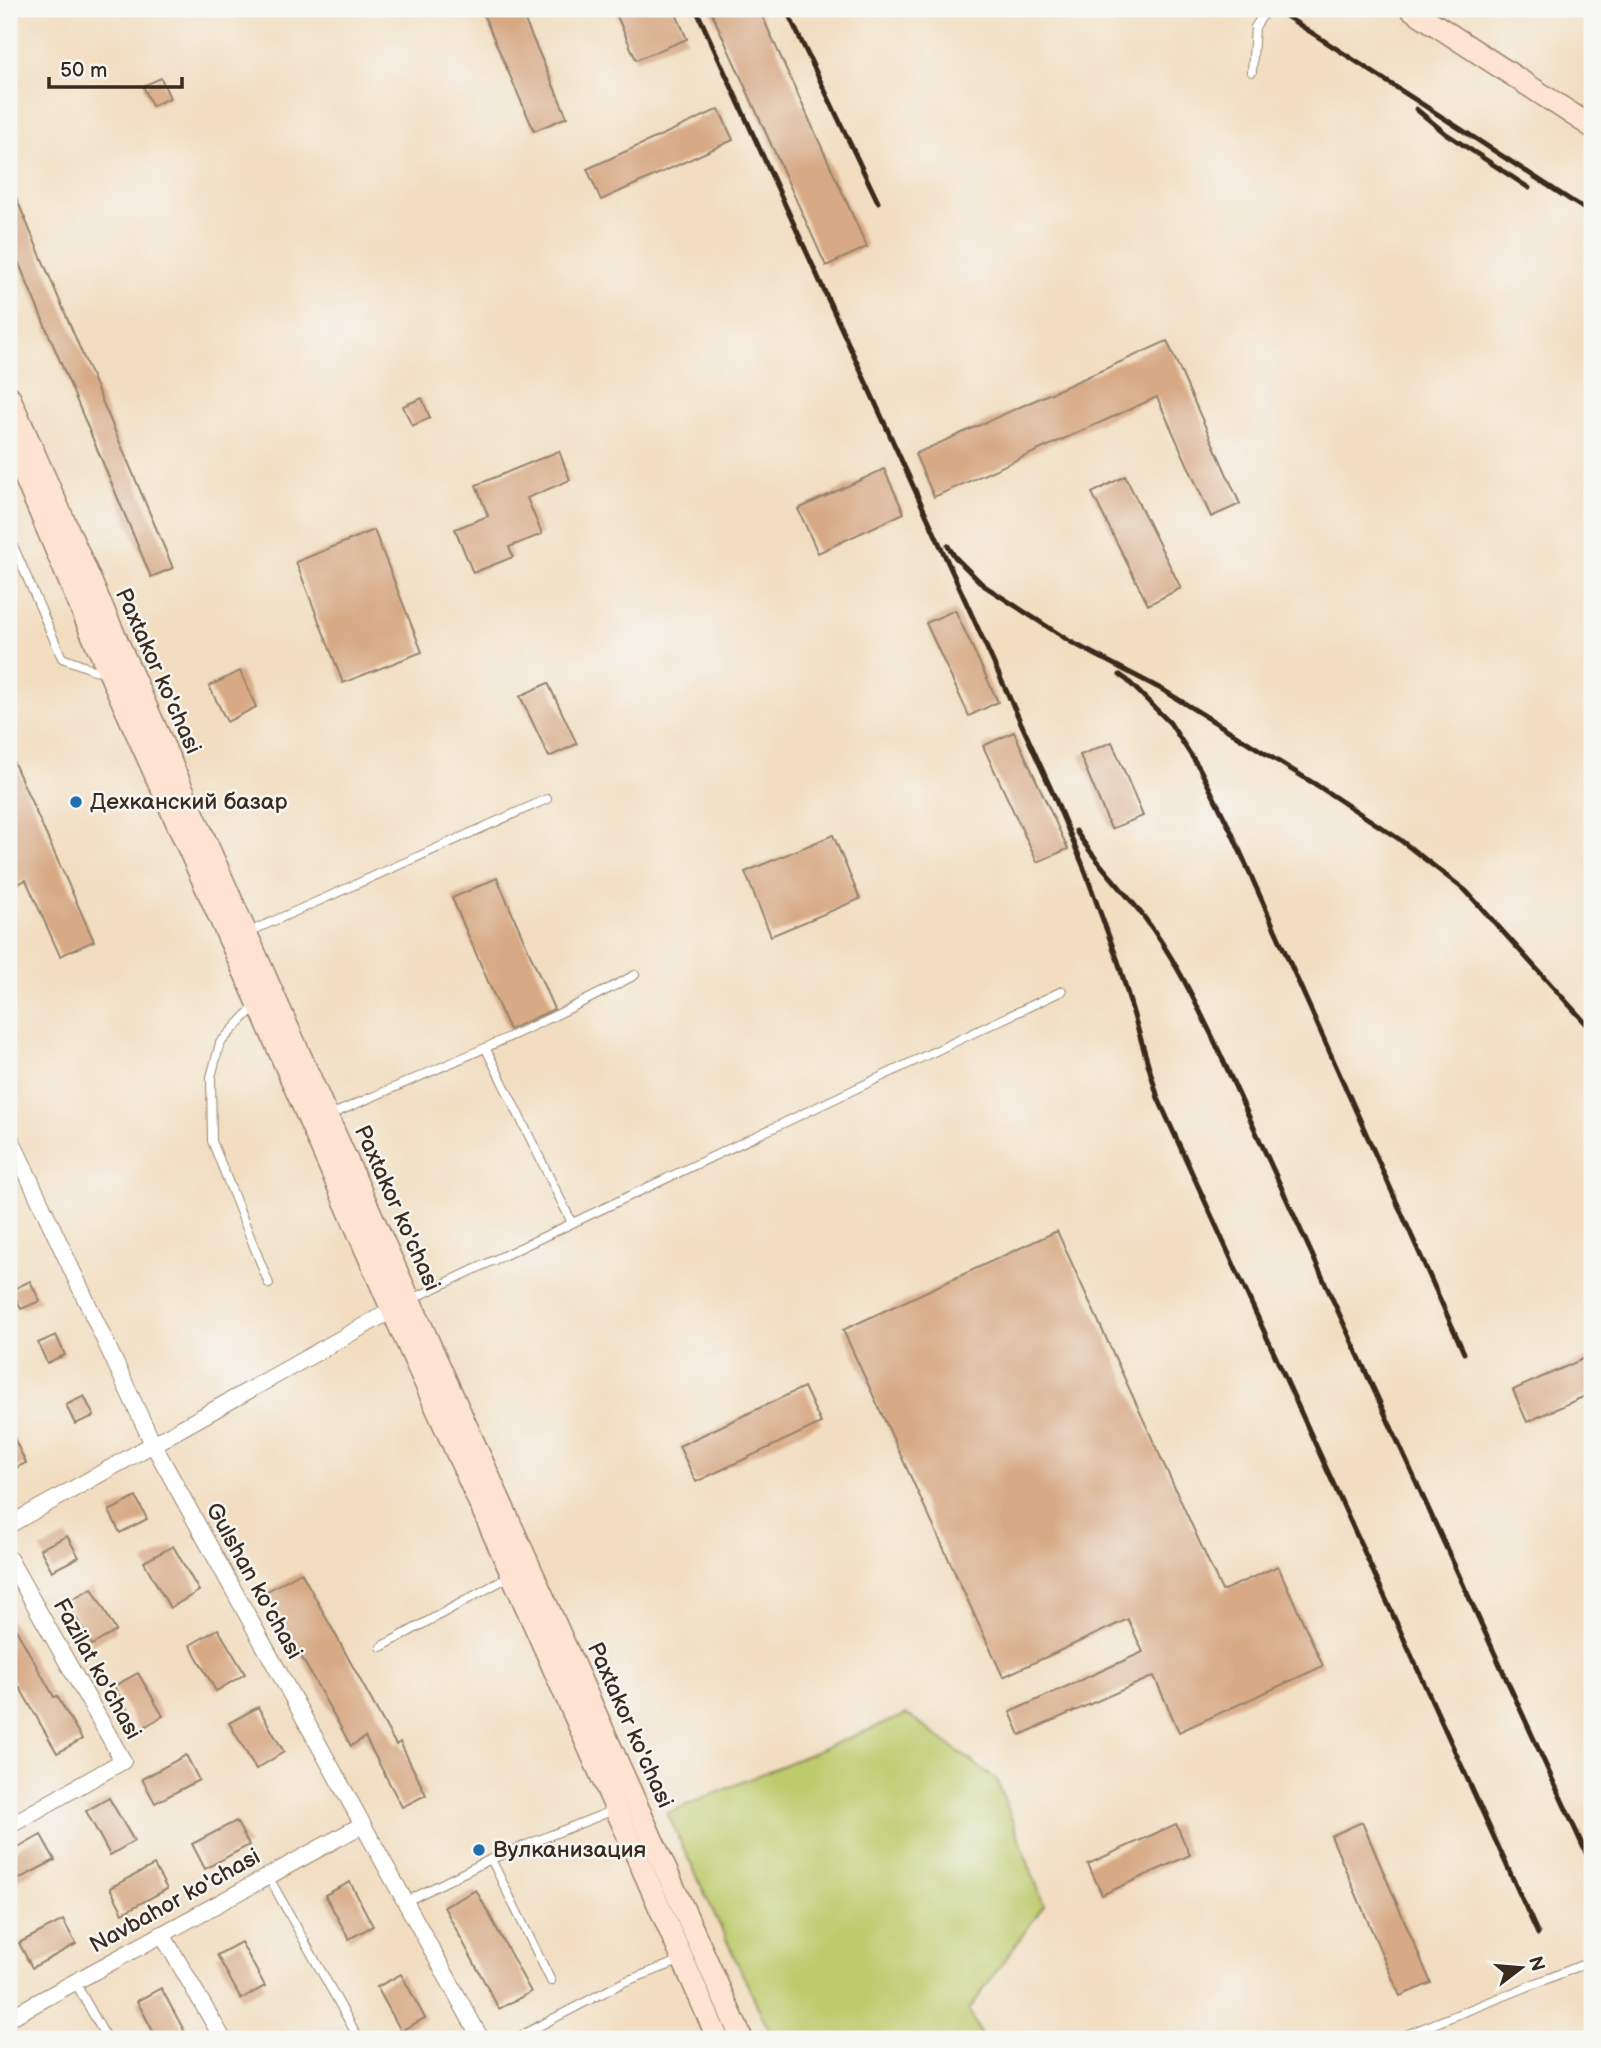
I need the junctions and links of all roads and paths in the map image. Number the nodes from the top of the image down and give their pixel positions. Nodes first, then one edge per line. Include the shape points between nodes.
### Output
1 (1267, 9) edge
2 (1411, 9) edge
3 (1252, 72) dead end
4 (1592, 127) edge
5 (9, 396) edge
6 (9, 440) edge
7 (9, 536) edge
8 (111, 677) junction
9 (547, 799) dead end
10 (246, 934) junction
11 (635, 975) dead end
12 (1062, 991) dead end
13 (258, 1003) junction
14 (486, 1049) junction
15 (327, 1116) junction
16 (9, 1135) edge
17 (572, 1223) junction
18 (269, 1284) dead end
19 (401, 1305) junction
20 (153, 1444) junction
21 (9, 1525) edge
22 (9, 1559) edge
23 (512, 1575) junction
24 (382, 1647) dead end
25 (617, 1809) junction
26 (362, 1825) junction
27 (9, 1826) edge
28 (491, 1859) junction
29 (268, 1876) junction
30 (405, 1902) junction
31 (162, 1934) junction
32 (682, 1960) junction
33 (1592, 1961) edge
34 (551, 1981) dead end
35 (75, 1982) junction
36 (9, 2018) edge
37 (107, 2039) edge
38 (223, 2039) edge
39 (359, 2039) edge
40 (481, 2039) edge
41 (514, 2039) edge
42 (718, 2039) edge
43 (742, 2039) edge
44 (1396, 2039) edge

1 - 3 lane via 1255,27
2 - 4 main road
5 - 10 main road, Paxtakor ko'chasi
6 - 8 main road, Paxtakor ko'chasi
7 - 8 lane via 62,658
8 - 13 main road, Paxtakor ko'chasi
9 - 10 lane
10 - 15 main road, Paxtakor ko'chasi
11 - 14 lane
12 - 17 lane
13 - 18 lane via 220,1043 211,1077 212,1141
13 - 19 main road, Paxtakor ko'chasi
14 - 15 lane
14 - 17 lane
15 - 19 main road, Paxtakor ko'chasi
16 - 20 street, Gulshan ko'chasi
17 - 19 lane
19 - 20 street
19 - 23 main road, Paxtakor ko'chasi
19 - 43 main road, Paxtakor ko'chasi
20 - 21 street
20 - 26 street, Gulshan ko'chasi
22 - 27 street, Fazilat ko'chasi via 123,1761
23 - 24 lane
23 - 25 main road, Paxtakor ko'chasi
25 - 28 lane
25 - 32 main road, Paxtakor ko'chasi
26 - 29 street, Navbahor ko'chasi
26 - 30 street, Gulshan ko'chasi
28 - 30 lane
28 - 34 lane
29 - 31 street, Navbahor ko'chasi
29 - 39 lane
30 - 40 street, Gulshan ko'chasi
31 - 35 street, Navbahor ko'chasi
31 - 38 street
32 - 41 lane via 624,1982
32 - 42 main road, Paxtakor ko'chasi
33 - 44 lane
35 - 36 street, Navbahor ko'chasi
35 - 37 lane

